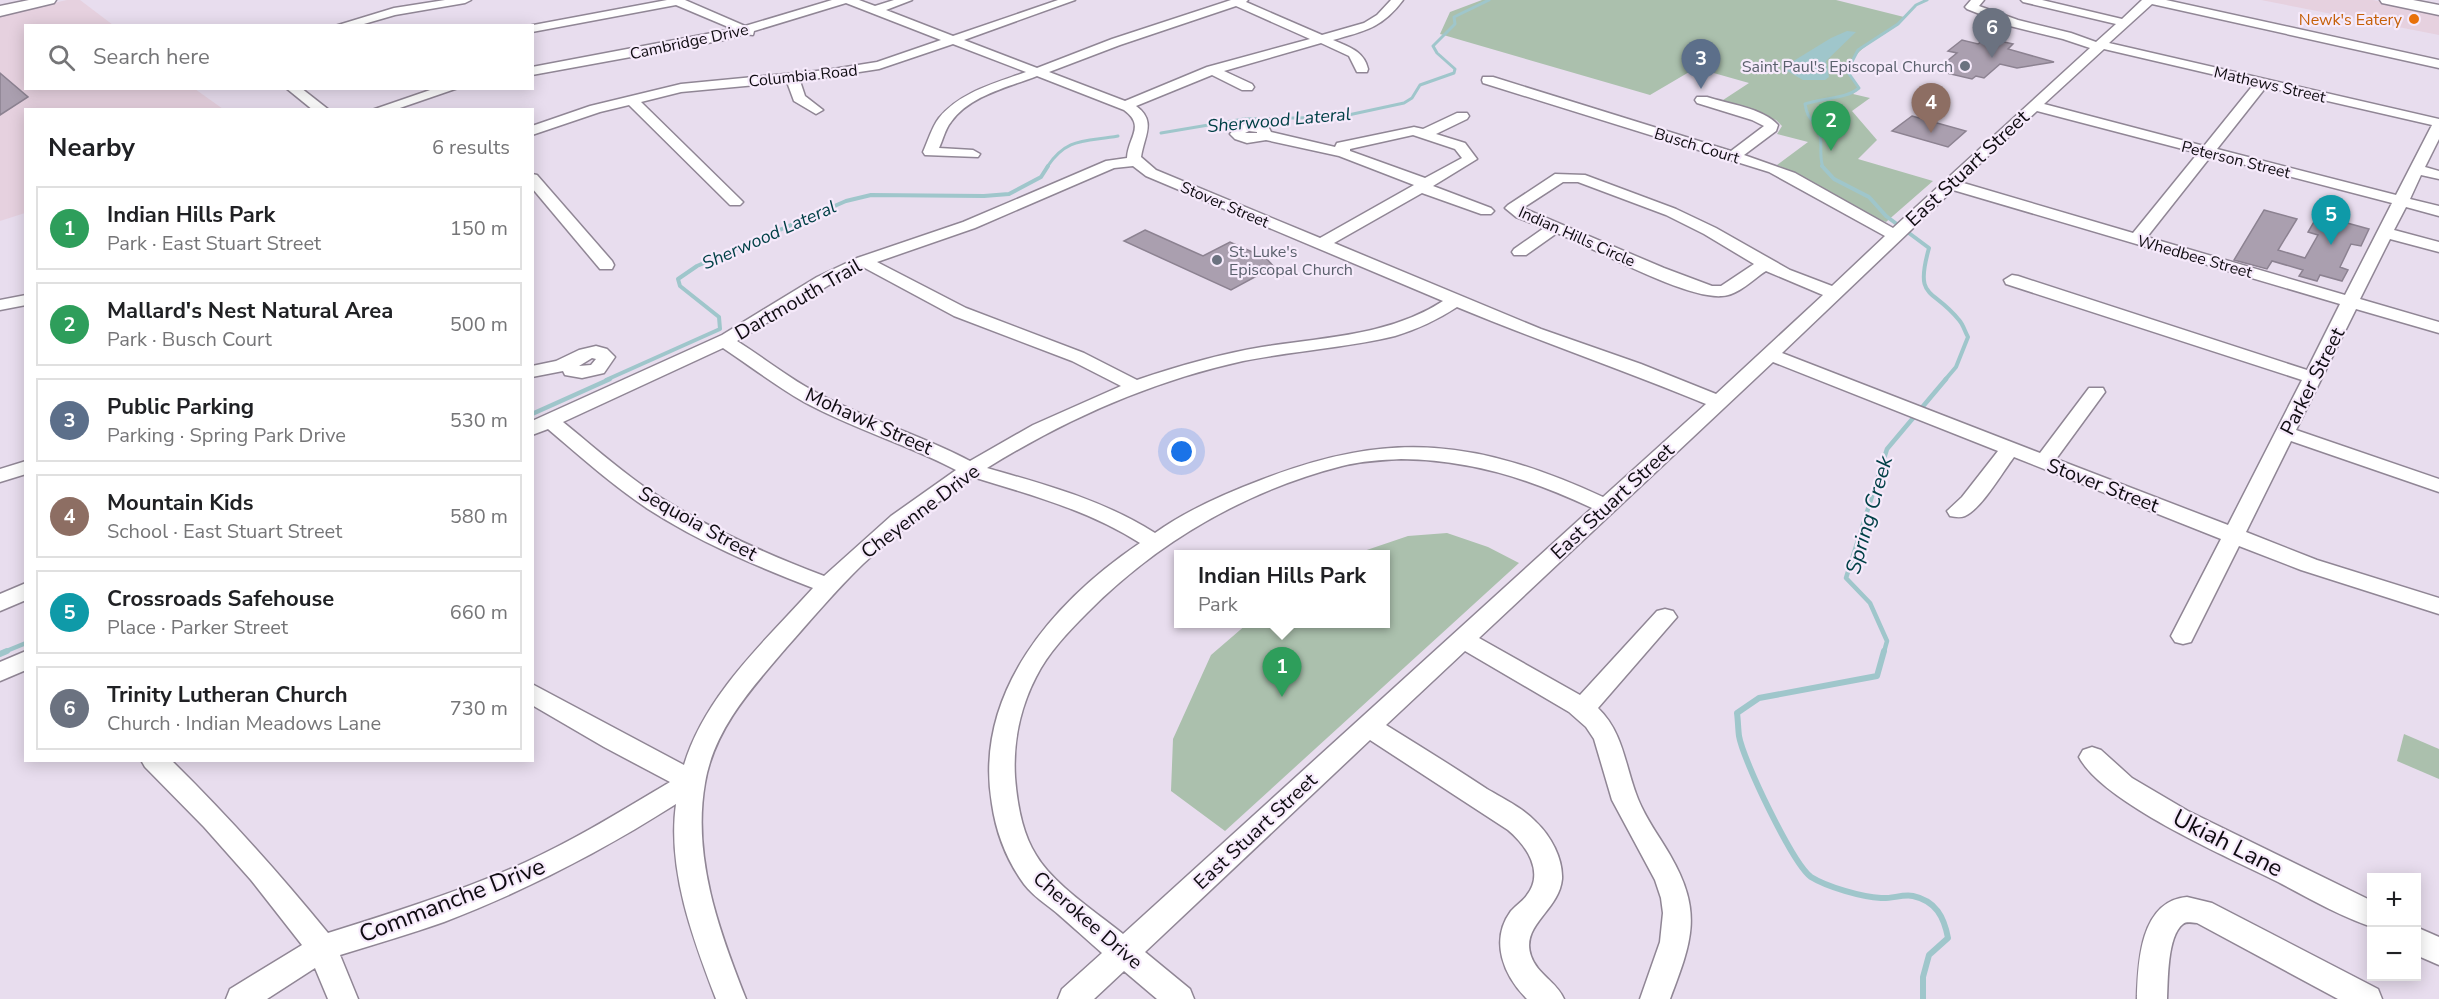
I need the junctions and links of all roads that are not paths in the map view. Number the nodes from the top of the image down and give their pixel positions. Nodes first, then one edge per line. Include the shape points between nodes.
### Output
1 (49, 0) edge
2 (465, 0) edge
3 (676, 0) edge
4 (844, 0) edge
5 (849, 0) edge
6 (906, 0) edge
7 (1069, 0) edge
8 (1397, 0) edge
9 (1978, 0) edge
10 (2027, 0) edge
11 (2150, 0) edge
12 (2388, 0) edge
13 (1239, 1) edge
14 (2432, 6) edge
15 (874, 10) junction
16 (0, 11) edge
17 (2125, 23) junction
18 (349, 24) edge
19 (534, 28) edge
20 (746, 31) junction
21 (762, 38) dead end
22 (1322, 39) junction
23 (953, 40) junction
24 (2100, 46) junction
25 (2439, 64) edge
26 (1362, 69) dead end
27 (1212, 70) junction
28 (534, 71) edge
29 (1035, 72) junction
30 (792, 77) junction
31 (1488, 80) dead end
32 (2263, 82) junction
33 (1247, 87) dead end
34 (295, 90) edge
35 (445, 90) edge
36 (631, 99) junction
37 (1702, 100) dead end
38 (1125, 105) junction
39 (2034, 106) junction
40 (320, 108) edge
41 (385, 108) edge
42 (816, 110) dead end
43 (1462, 116) dead end
44 (2439, 124) edge
45 (534, 130) edge
46 (1424, 134) junction
47 (1264, 135) dead end
48 (2208, 151) junction
49 (1343, 153) junction
50 (973, 154) dead end
51 (1733, 156) junction
52 (1137, 160) junction
53 (2417, 170) junction
54 (2439, 175) edge
55 (534, 180) edge
56 (1950, 184) junction
57 (1423, 186) junction
58 (2401, 201) junction
59 (735, 202) dead end
60 (1486, 211) dead end
61 (2439, 211) edge
62 (1556, 227) junction
63 (2386, 232) junction
64 (1896, 234) junction
65 (2137, 239) junction
66 (1321, 244) junction
67 (2439, 247) edge
68 (1520, 252) dead end
69 (863, 261) junction
70 (1766, 264) junction
71 (606, 265) dead end
72 (2012, 280) dead end
73 (1834, 292) junction
74 (24, 300) edge
75 (1456, 300) junction
76 (2351, 302) junction
77 (0, 305) edge
78 (2439, 328) edge
79 (725, 341) junction
80 (1770, 355) junction
81 (569, 364) dead end
82 (534, 372) edge
83 (2313, 378) junction
84 (1136, 387) junction
85 (2096, 392) dead end
86 (1719, 402) junction
87 (541, 424) edge
88 (2286, 433) junction
89 (2010, 449) junction
90 (2043, 462) junction
91 (24, 468) edge
92 (972, 470) junction
93 (0, 476) edge
94 (2439, 486) edge
95 (1606, 506) junction
96 (1958, 511) dead end
97 (2234, 536) junction
98 (1154, 542) junction
99 (828, 586) junction
100 (24, 592) edge
101 (0, 603) edge
102 (2439, 606) edge
103 (1665, 617) dead end
104 (2183, 636) dead end
105 (1463, 639) junction
106 (24, 661) edge
107 (0, 672) edge
108 (534, 694) edge
109 (1582, 708) junction
110 (1368, 726) junction
111 (2092, 758) dead end
112 (156, 762) edge
113 (692, 781) junction
114 (2367, 913) edge
115 (2421, 943) edge
116 (322, 948) junction
117 (1124, 952) junction
118 (2439, 952) edge
119 (241, 999) edge
120 (343, 999) edge
121 (731, 999) edge
122 (1073, 999) edge
123 (1179, 999) edge
124 (1549, 999) edge
125 (1655, 999) edge
126 (2152, 999) edge
127 (2367, 999) edge

1 - 16 main road
2 - 18 street
3 - 19 street
3 - 20 street
4 - 20 street, Cambridge Drive
5 - 15 street
6 - 15 street
7 - 23 street, Columbia Road
8 - 22 street via 1376,22
9 - 24 street, Mathews Street via 1971,7
10 - 17 street
11 - 17 street, East Stuart Street
11 - 25 street
12 - 14 highway
13 - 22 street
13 - 29 street
15 - 23 street
17 - 24 street, East Stuart Street
20 - 21 street
20 - 28 street, Cambridge Drive
22 - 26 street via 1353,53
22 - 27 street
23 - 29 street
23 - 30 street, Columbia Road via 879,65
24 - 32 street, Mathews Street
24 - 39 street, East Stuart Street
27 - 33 street
27 - 38 street
29 - 38 street
29 - 50 street via 977,95 958,107 944,121 930,152
30 - 36 street, Columbia Road via 704,85
30 - 42 street via 799,98
31 - 51 street, Busch Court
32 - 44 street, Mathews Street
32 - 48 street
34 - 40 street
35 - 41 street
36 - 45 street, Columbia Road
36 - 59 street
37 - 51 street via 1771,125 1769,131
38 - 52 street via 1143,123 1134,154
39 - 48 street, Peterson Street
39 - 56 street, East Stuart Street
43 - 46 street
44 - 53 street, Parker Street
46 - 49 street via 1414,131 1349,143 1342,146
46 - 57 street via 1460,146 1470,159
47 - 49 street
48 - 58 street, Peterson Street
48 - 65 street
49 - 57 street
51 - 64 street, Busch Court via 1786,175 1863,221
52 - 66 street, Stover Street via 1151,173
52 - 69 street, Dartmouth Trail via 1111,164 969,225
53 - 54 street
53 - 58 street, Parker Street
55 - 71 street
56 - 64 street, East Stuart Street
56 - 65 street, Whedbee Street
57 - 60 street
57 - 66 street
58 - 61 street, Peterson Street
58 - 63 street, Parker Street
62 - 68 street
62 - 70 street, Indian Hills Circle via 1648,268 1714,291 1728,289
62 - 70 street, Indian Hills Circle via 1513,208 1560,177 1580,178 1671,212
63 - 67 street
63 - 76 street, Parker Street
64 - 73 street, East Stuart Street
65 - 76 street, Whedbee Street
66 - 75 street, Stover Street
69 - 79 street, Dartmouth Trail
69 - 84 street via 960,312 1078,357
70 - 73 street, Indian Hills Circle
72 - 83 street
73 - 80 street, East Stuart Street
74 - 77 street
75 - 84 street, Cheyenne Drive via 1421,322 1394,331 1232,358
75 - 86 street, Stover Street
76 - 78 street, Whedbee Street
76 - 83 street, Parker Street
79 - 87 street, Dartmouth Trail
79 - 92 street, Mohawk Street via 810,397
80 - 86 street, East Stuart Street
80 - 89 street, Stover Street
81 - 82 street
83 - 88 street, Parker Street
84 - 92 street, Cheyenne Drive via 1067,417
85 - 90 street
86 - 95 street, East Stuart Street
87 - 99 street, Sequoia Street via 688,523
88 - 94 street
88 - 97 street, Parker Street
89 - 90 street, Stover Street
89 - 96 street
90 - 97 street, Stover Street
91 - 93 street
92 - 98 street, Mohawk Street via 1078,502
92 - 99 street, Cheyenne Drive via 903,518
95 - 98 street, Cherokee Drive via 1555,482 1497,463 1440,454 1369,455 1323,464 1245,492
95 - 105 street, East Stuart Street
97 - 102 street, Stover Street via 2349,579
97 - 104 street, Parker Street
98 - 117 street, Cherokee Drive via 1100,585 1046,642 1018,688 1002,748 1006,813 1033,875
99 - 113 street, Cheyenne Drive via 728,701 710,733
100 - 101 street
103 - 109 street
105 - 109 street
105 - 110 street, East Stuart Street
106 - 107 street
108 - 113 street
109 - 125 street via 1613,749 1630,813 1676,900 1675,937
110 - 117 street, East Stuart Street
110 - 124 street via 1518,822 1538,842 1546,858 1547,888 1520,922 1514,937 1515,956 1531,984
111 - 114 street, Ukiah Lane via 2123,785 2178,819
112 - 116 street via 214,819
113 - 116 street, Commanche Drive via 536,870 436,912
113 - 121 street, Cheyenne Drive via 689,852 705,927
115 - 118 street
116 - 119 street, Commanche Drive
116 - 120 street
117 - 122 street, East Stuart Street
117 - 123 street, Cherokee Drive
126 - 127 street via 2155,949 2168,919 2183,910 2202,912

